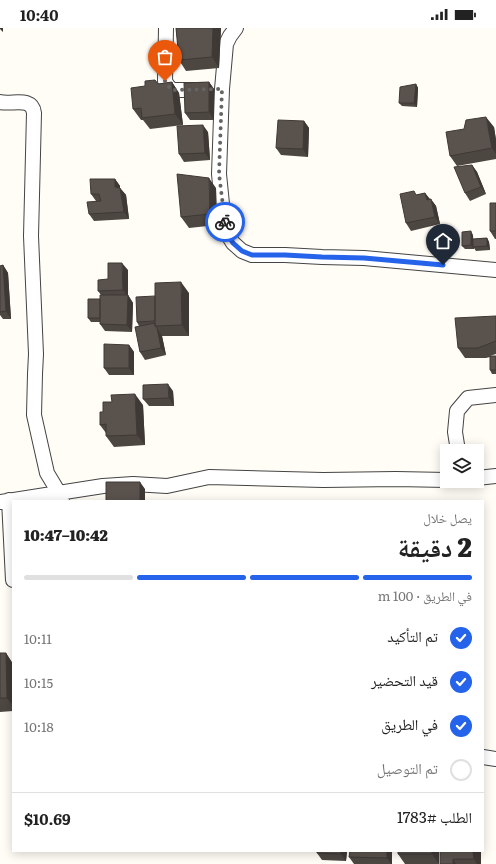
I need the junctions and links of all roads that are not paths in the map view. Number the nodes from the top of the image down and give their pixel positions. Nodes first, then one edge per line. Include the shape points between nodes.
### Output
1 (166, 28) edge
2 (236, 28) edge
3 (222, 89) junction
4 (0, 102) edge
5 (496, 270) edge
6 (496, 395) edge
7 (457, 444) edge
8 (496, 476) edge
9 (484, 477) edge
10 (440, 480) edge
11 (60, 497) edge
12 (19, 500) edge
13 (5, 501) edge
14 (12, 570) edge
15 (484, 757) edge
16 (496, 759) edge

1 - 3 street via 165,81 168,86 172,90
2 - 3 street via 226,44
3 - 5 street via 219,174 228,235 242,251 252,255 364,258
4 - 11 street via 28,103 33,107 34,113 31,236 36,354 34,415 47,473
6 - 7 street via 468,398 457,411
8 - 9 street
10 - 11 street via 209,477 167,486 103,486
11 - 12 street
13 - 14 street
15 - 16 street

